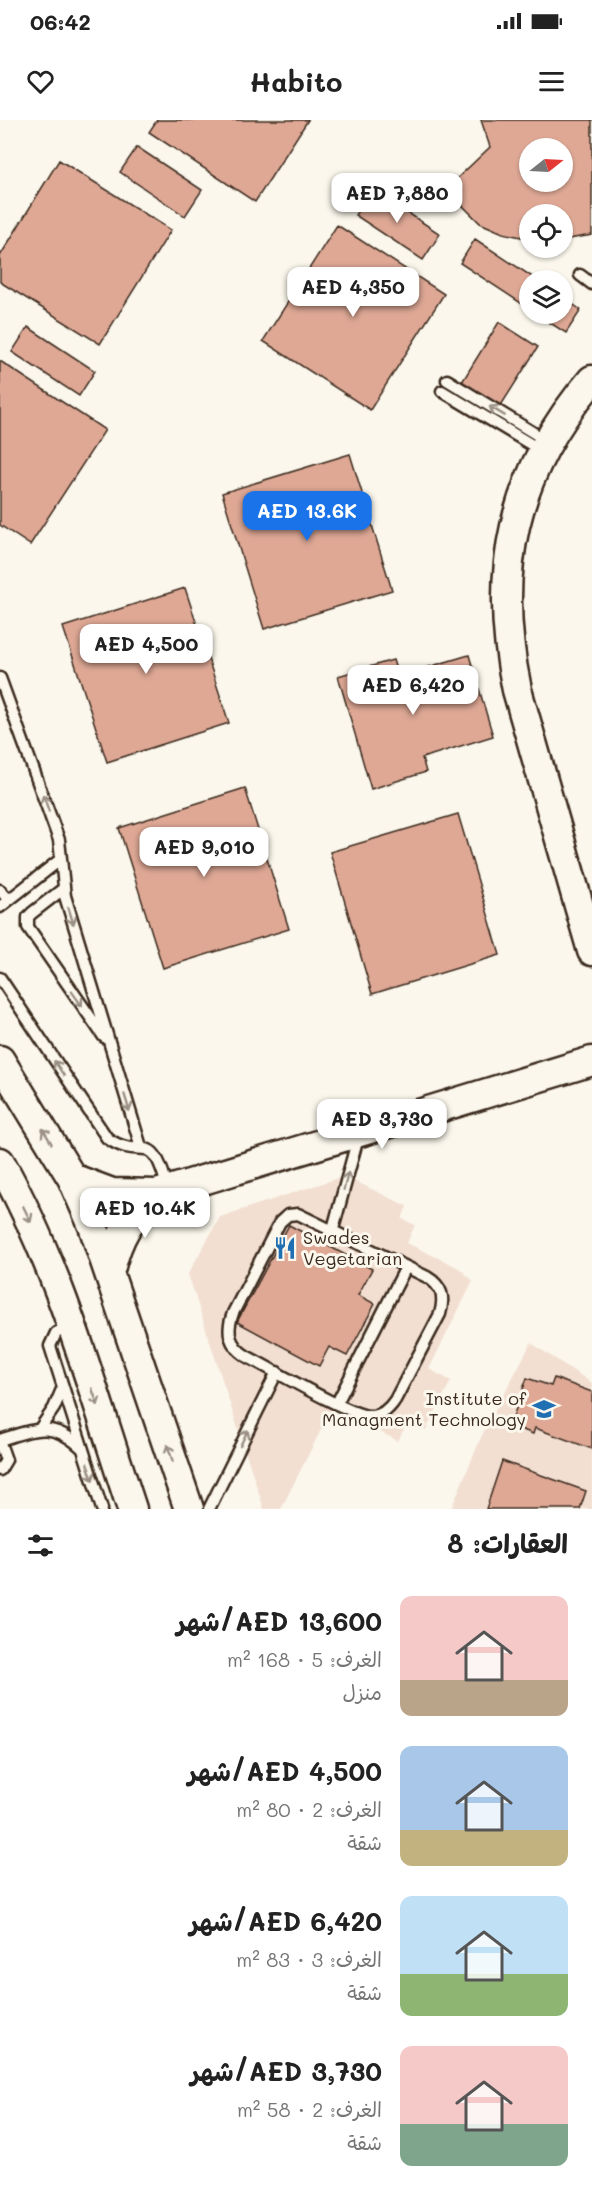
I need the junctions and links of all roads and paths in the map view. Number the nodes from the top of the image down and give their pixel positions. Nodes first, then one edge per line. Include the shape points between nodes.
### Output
1 (580, 275) dead end
2 (592, 284) edge
3 (447, 380) dead end
4 (592, 380) edge
5 (442, 391) dead end
6 (545, 446) junction
7 (0, 678) edge
8 (61, 859) junction
9 (63, 889) junction
10 (0, 890) edge
11 (4, 904) edge
12 (592, 951) edge
13 (0, 978) edge
14 (110, 1047) junction
15 (592, 1061) edge
16 (2, 1066) edge
17 (360, 1133) junction
18 (141, 1147) junction
19 (0, 1162) edge
20 (72, 1178) junction
21 (163, 1192) junction
22 (333, 1229) junction
23 (406, 1267) junction
24 (110, 1270) junction
25 (71, 1326) junction
26 (277, 1372) junction
27 (63, 1387) junction
28 (337, 1402) junction
29 (41, 1427) junction
30 (0, 1442) edge
31 (82, 1448) junction
32 (0, 1470) edge
33 (102, 1509) edge
34 (132, 1509) edge
35 (189, 1509) edge
36 (209, 1509) edge

1 - 2 lane
6 -> 3 lane
4 - 6 street via 572,402
5 - 6 lane
6 - 12 street via 525,490 513,531 506,573 508,651
8 -> 7 lane via 59,840
8 - 9 lane
8 - 11 lane
9 -> 14 lane
9 -> 14 lane via 28,917 28,927
10 - 11 lane
18 -> 13 lane via 115,1144 107,1138
14 -> 18 lane
15 - 17 street
20 -> 16 street
17 - 21 street
22 -> 17 lane
18 - 21 lane via 159,1159
19 -> 25 street via 37,1233
20 - 21 street via 112,1193
20 - 24 street
21 - 24 street via 138,1209 125,1227
22 - 23 lane
22 - 26 lane via 298,1214 288,1215 280,1222 228,1325 229,1338 236,1349
23 - 28 lane
23 - 28 lane via 436,1283 442,1292 440,1314 389,1409 369,1416
35 -> 24 street
25 - 27 lane via 56,1333 50,1346
25 -> 34 street
26 - 28 lane
36 -> 26 lane
27 - 29 lane
27 - 31 lane
29 - 30 lane
29 - 31 lane via 64,1434
30 - 32 lane via 6,1460
31 -> 33 lane

